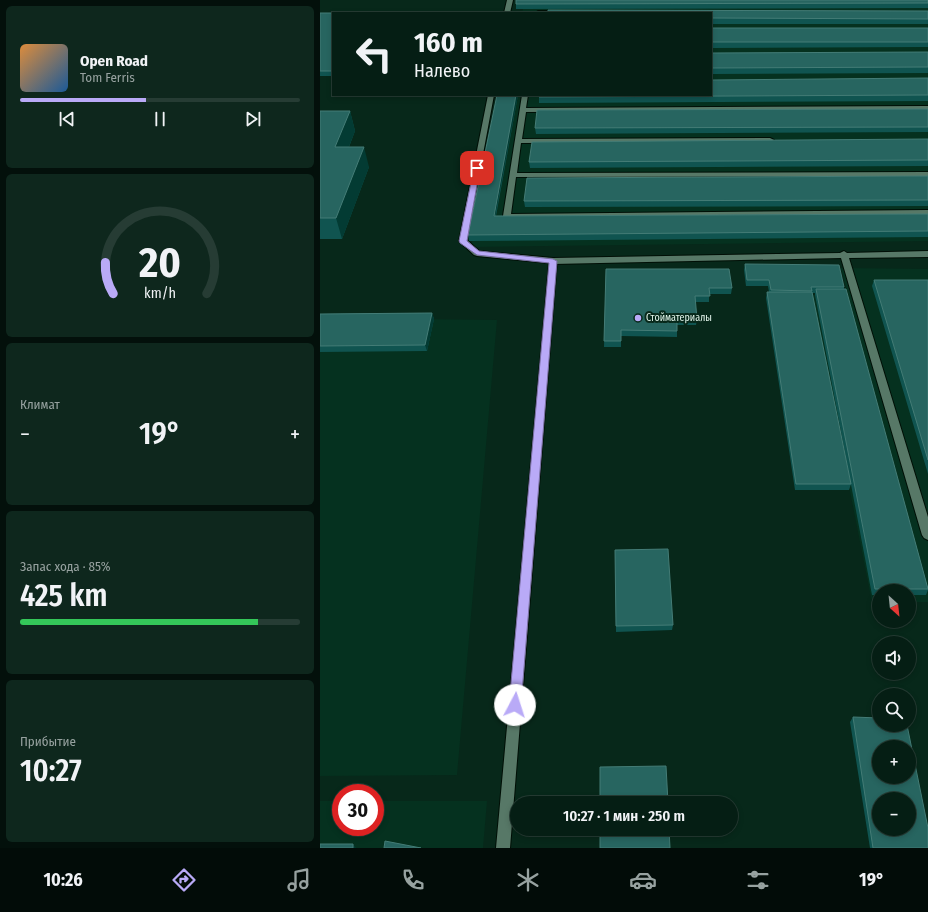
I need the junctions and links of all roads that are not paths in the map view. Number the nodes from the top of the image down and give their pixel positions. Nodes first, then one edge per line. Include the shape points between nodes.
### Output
1 (510, 0) edge
2 (507, 12) edge
3 (491, 96) edge
4 (525, 96) edge
5 (928, 108) edge
6 (523, 110) junction
7 (778, 140) edge
8 (518, 141) junction
9 (928, 174) edge
10 (513, 175) junction
11 (928, 212) edge
12 (844, 254) junction
13 (928, 254) edge
14 (553, 261) junction
15 (928, 535) edge
16 (503, 848) edge

1 - 2 street
3 - 14 street via 463,241 477,253
4 - 6 street
5 - 6 street
6 - 8 street
7 - 8 street
8 - 10 street
9 - 10 street
10 - 11 street via 507,216
12 - 13 street
12 - 14 street
12 - 15 street
14 - 16 street

